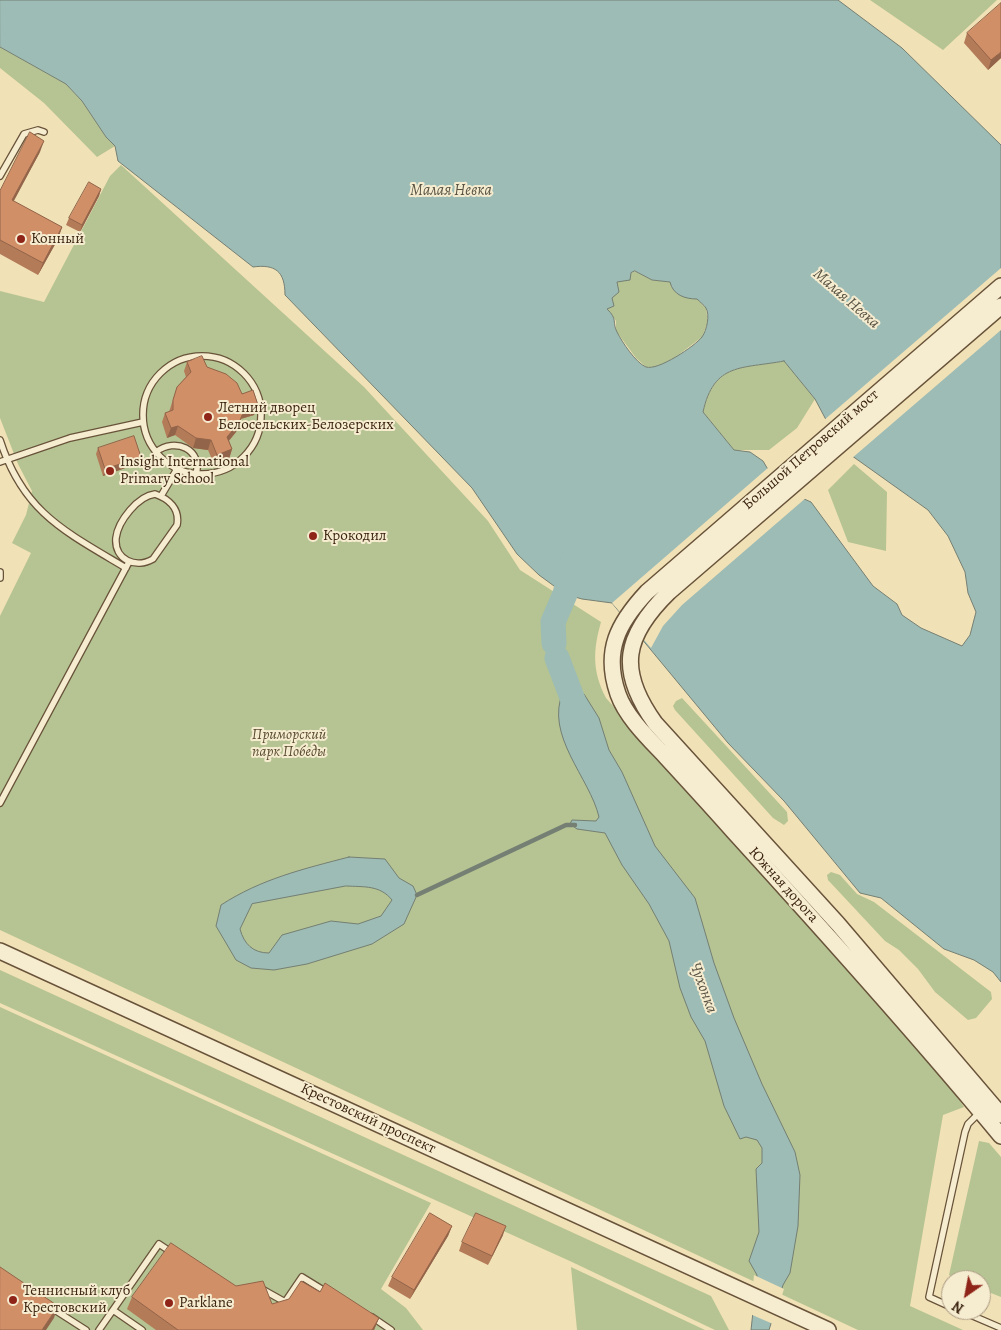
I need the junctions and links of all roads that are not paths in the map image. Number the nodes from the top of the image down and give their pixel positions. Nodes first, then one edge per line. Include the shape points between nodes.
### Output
1 (44, 132) dead end
2 (0, 176) edge
3 (1001, 286) edge
4 (1001, 306) edge
5 (143, 422) junction
6 (0, 440) edge
7 (156, 452) junction
8 (3, 461) edge
9 (177, 470) junction
10 (196, 475) junction
11 (162, 496) junction
12 (129, 562) junction
13 (126, 568) junction
14 (0, 572) edge
15 (0, 578) edge
16 (625, 617) joint
17 (636, 631) joint
18 (0, 803) edge
19 (0, 951) edge
20 (991, 1110) edge
21 (1001, 1136) edge
22 (177, 1255) edge
23 (252, 1290) edge
24 (337, 1292) edge
25 (941, 1302) edge
26 (45, 1304) edge
27 (113, 1310) junction
28 (368, 1314) edge
29 (982, 1320) edge
30 (1001, 1328) edge
31 (86, 1330) edge
32 (99, 1330) edge
33 (142, 1330) edge
34 (391, 1330) edge
35 (828, 1330) edge

1 - 2 lane via 38,130 24,134
3 - 16 street, Большой Петровский мост via 659,581
4 - 17 street, Большой Петровский мост via 669,592
5 - 7 lane via 148,442
5 - 8 lane via 70,438
5 - 10 lane via 144,402 151,384 165,368 182,359 202,355 222,358 253,382 261,400 262,419 258,438 248,455 233,467 215,474
6 - 8 lane
7 - 9 lane
7 - 10 lane via 169,445 177,445 195,455 198,461
8 - 13 lane via 22,491 56,525
9 - 10 lane
9 - 11 lane
11 - 12 lane via 142,497 117,534 118,552
11 - 12 lane via 177,512 177,525 153,559 141,564
12 - 13 lane
13 - 18 lane
14 - 15 lane
16 - 20 street, Южная дорога via 616,637 612,662 619,697 630,714
17 - 20 street, Южная дорога via 631,673 634,689 655,723 838,924
19 - 35 street, Крестовский проспект
20 - 21 street, Южная дорога
20 - 25 lane via 968,1124 965,1132 929,1297
22 - 27 lane via 159,1244
23 - 24 lane via 261,1288 285,1302 302,1276 328,1293
26 - 31 lane
27 - 32 lane
27 - 33 lane
28 - 34 lane
29 - 30 lane

